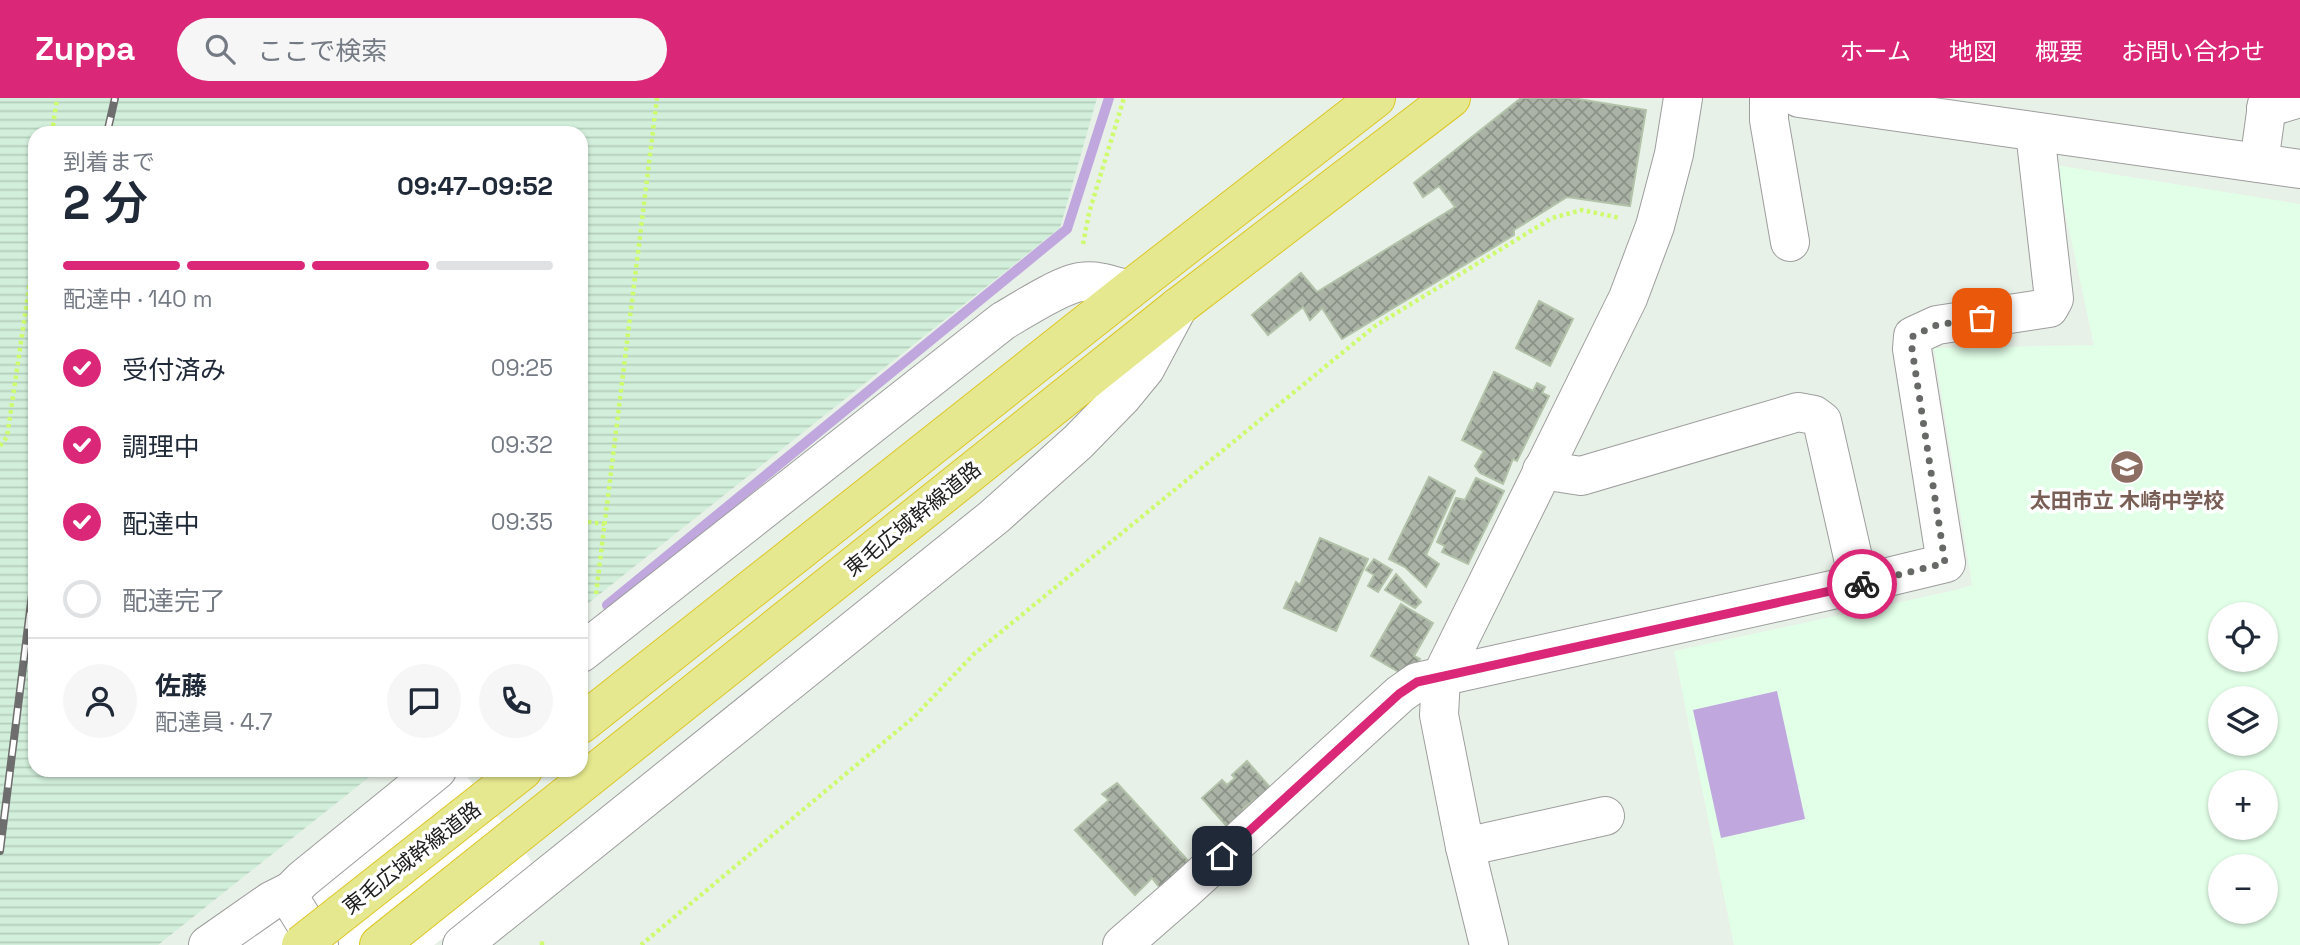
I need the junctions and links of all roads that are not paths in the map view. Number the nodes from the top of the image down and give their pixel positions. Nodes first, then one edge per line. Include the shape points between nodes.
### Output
1 (1377, 98) edge
2 (1451, 98) edge
3 (1684, 98) edge
4 (1769, 98) edge
5 (1799, 98) edge
6 (2278, 102) edge
7 (2035, 132) junction
8 (2259, 163) junction
9 (2300, 169) edge
10 (1790, 242) dead end
11 (1129, 290) junction
12 (1178, 307) junction
13 (1542, 470) junction
14 (1859, 584) junction
15 (594, 642) edge
16 (1441, 677) junction
17 (588, 718) edge
18 (428, 777) edge
19 (514, 777) edge
20 (1605, 816) dead end
21 (1465, 847) junction
22 (297, 885) junction
23 (208, 945) edge
24 (301, 945) edge
25 (319, 945) edge
26 (379, 945) edge
27 (462, 945) edge
28 (1122, 945) edge
29 (1489, 945) edge

1 - 11 highway
2 - 12 highway, 東毛広域幹線道路
3 - 13 street via 1656,226 1628,298
4 - 10 street
5 - 7 street
6 - 8 street
7 - 8 street
7 - 14 street via 2054,299 2049,308 1937,325 1913,336 1945,563
8 - 9 street
11 - 15 street via 1080,281 1003,321
11 - 17 highway
12 - 26 highway, 東毛広域幹線道路
12 - 27 street via 1145,369 1122,397 994,517
13 - 14 street via 1581,475 1798,412 1814,415 1822,421
13 - 16 street
14 - 16 street
16 - 21 street via 1439,715
16 - 28 street via 1417,682 1399,694
18 - 22 street
19 - 24 highway, 東毛広域幹線道路, bridge
20 - 21 street
21 - 29 street
22 - 23 street
22 - 25 street via 294,905

